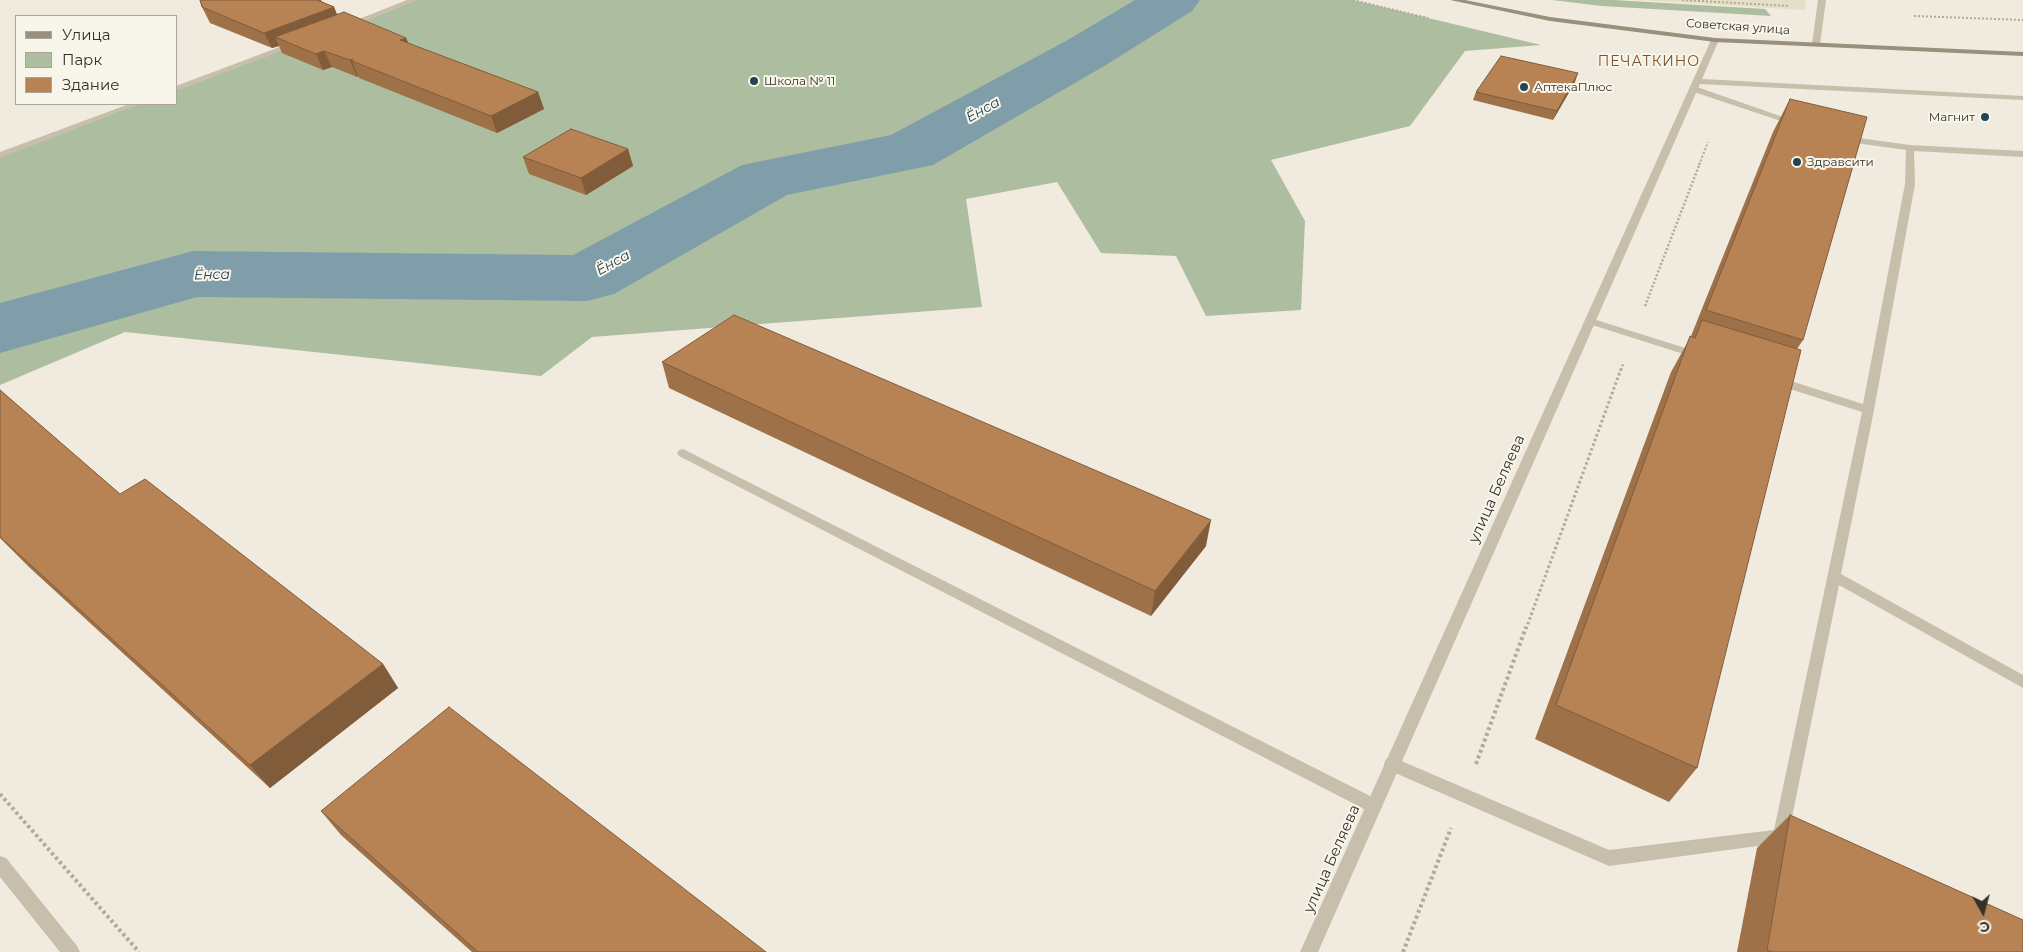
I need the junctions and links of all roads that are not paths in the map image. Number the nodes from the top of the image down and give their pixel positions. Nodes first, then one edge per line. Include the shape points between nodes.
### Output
1 (414, 0) edge
2 (1454, 0) edge
3 (1822, 0) edge
4 (340, 27) edge
5 (1715, 40) junction
6 (304, 41) edge
7 (1816, 44) junction
8 (2023, 54) edge
9 (1695, 85) junction
10 (178, 88) edge
11 (2023, 98) edge
12 (133, 105) edge
13 (1805, 126) edge
14 (1832, 136) edge
15 (1910, 148) junction
16 (2023, 154) edge
17 (0, 155) edge
18 (1590, 321) junction
19 (1709, 359) edge
20 (1765, 377) edge
21 (1868, 410) junction
22 (683, 452) dead end
23 (1834, 576) junction
24 (2023, 682) edge
25 (1392, 764) junction
26 (1374, 806) junction
27 (0, 864) edge
28 (71, 952) edge
29 (1308, 952) edge

1 - 4 street
2 - 5 main road, Советская улица via 1550,19
3 - 7 street
5 - 7 main road, Советская улица
5 - 9 street, улица Беляева
6 - 10 street
7 - 8 main road, Советская улица
9 - 11 street
9 - 13 street via 1724,99
9 - 18 street, улица Беляева
12 - 17 street
14 - 15 street
15 - 16 street
15 - 21 street via 1910,184
18 - 19 street
18 - 25 street, улица Беляева
20 - 21 street
21 - 23 street
22 - 26 street
23 - 24 street
23 - 25 street via 1781,837 1609,858
25 - 26 street, улица Беляева
26 - 29 street, улица Беляева
27 - 28 street

